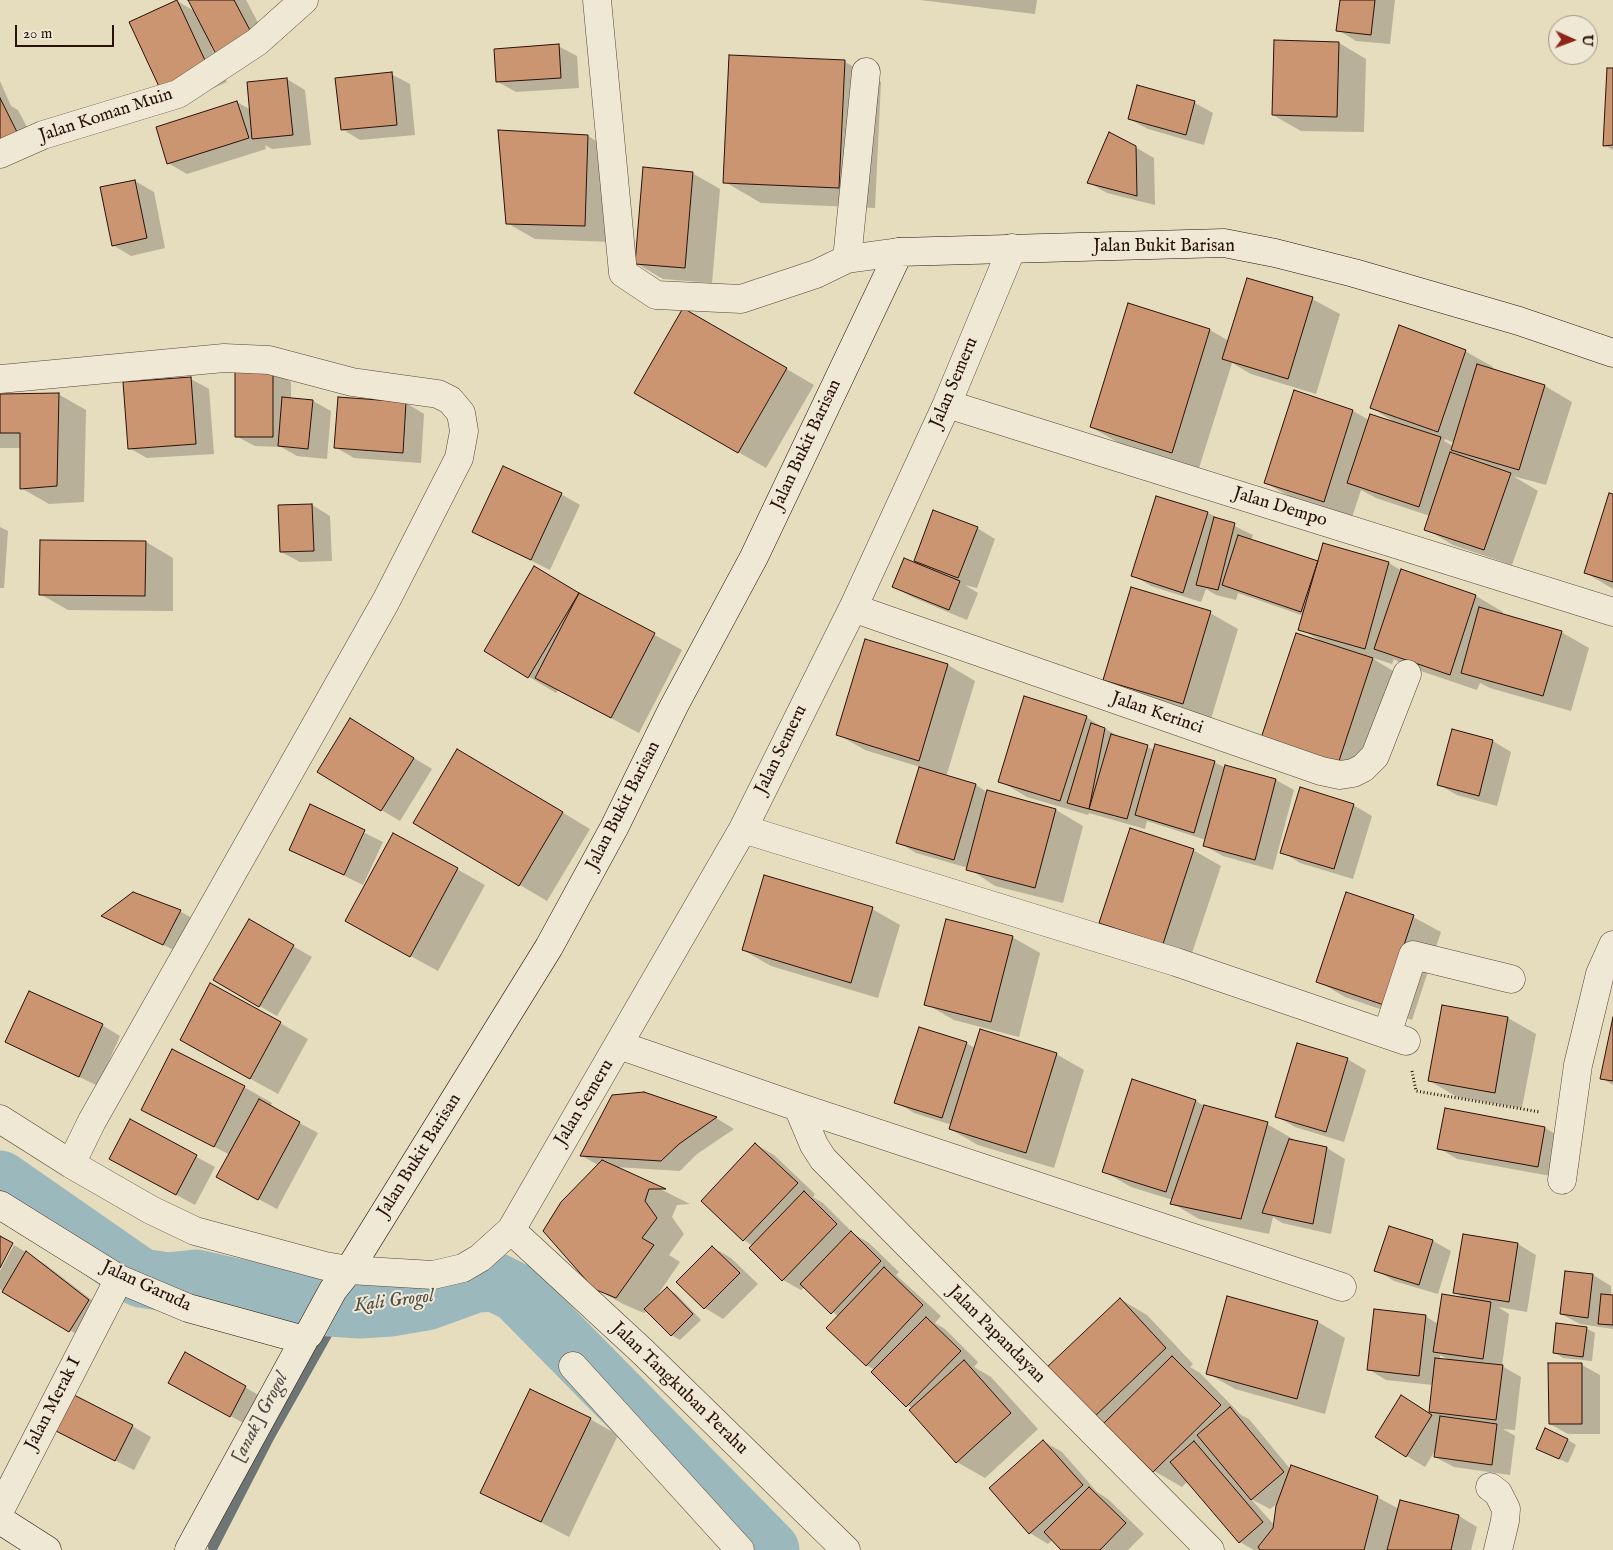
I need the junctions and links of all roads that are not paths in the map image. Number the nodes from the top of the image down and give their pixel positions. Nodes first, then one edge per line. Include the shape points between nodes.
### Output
1 (304, 0) edge
2 (597, 0) edge
3 (866, 72) dead end
4 (0, 154) edge
5 (1012, 248) junction
6 (899, 252) junction
7 (847, 259) junction
8 (1613, 353) edge
9 (0, 379) edge
10 (946, 404) junction
11 (853, 608) junction
12 (1613, 612) edge
13 (1407, 674) dead end
14 (742, 830) junction
15 (1613, 945) edge
16 (1511, 979) dead end
17 (619, 1045) junction
18 (798, 1107) junction
19 (0, 1118) edge
20 (71, 1164) junction
21 (1562, 1180) dead end
22 (0, 1205) edge
23 (511, 1230) junction
24 (341, 1280) junction
25 (1342, 1287) dead end
26 (113, 1289) junction
27 (306, 1337) junction
28 (573, 1366) dead end
29 (1490, 1488) dead end
30 (0, 1510) edge
31 (0, 1520) edge
32 (47, 1550) edge
33 (189, 1550) edge
34 (740, 1550) edge
35 (846, 1550) edge
36 (1210, 1550) edge
37 (1498, 1550) edge

1 - 4 street, Jalan Koman Muin via 257,42 178,94 43,134
2 - 7 street via 623,273 656,295 741,299 816,274
3 - 7 street
5 - 6 street, Jalan Bukit Barisan
5 - 8 street, Jalan Bukit Barisan via 1224,243 1354,273 1518,321
5 - 10 street, Jalan Semeru
6 - 7 street
6 - 24 street, Jalan Bukit Barisan via 754,557 674,706 614,828 549,947
9 - 20 street via 224,358 269,360 352,382 438,394 450,400 461,413 464,431 459,458 386,601 97,1112
10 - 11 street, Jalan Semeru
10 - 12 street, Jalan Dempo
11 - 13 street, Jalan Kerinci via 1340,775 1363,768 1374,756
11 - 14 street, Jalan Semeru
14 - 16 street via 1167,959 1396,1037 1413,955
14 - 17 street, Jalan Semeru
15 - 21 street via 1600,974 1578,1065
17 - 18 street
17 - 23 street, Jalan Semeru
18 - 25 street
18 - 36 street, Jalan Papandayan via 823,1159
19 - 20 street
20 - 24 street via 195,1231 325,1266
22 - 26 street, Jalan Garuda
23 - 24 street via 480,1258 447,1273
23 - 35 street, Jalan Tangkuban Perahu via 642,1351
24 - 27 street, Jalan Bukit Barisan
26 - 27 street, Jalan Garuda
26 - 30 street, Jalan Merak I
27 - 33 street, Jalan Bukit Barisan
28 - 34 street
29 - 37 street via 1498,1493 1506,1509
31 - 32 street

